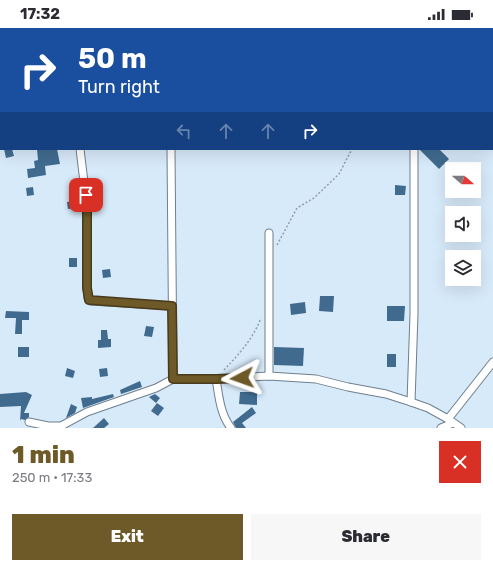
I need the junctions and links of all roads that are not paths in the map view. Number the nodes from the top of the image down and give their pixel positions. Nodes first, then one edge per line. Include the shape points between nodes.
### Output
1 (80, 150) edge
2 (171, 150) edge
3 (414, 150) edge
4 (269, 233) dead end
5 (172, 306) junction
6 (493, 362) edge
7 (269, 376) junction
8 (173, 379) junction
9 (216, 379) junction
10 (411, 402) junction
11 (451, 421) junction
12 (29, 422) dead end
13 (231, 428) edge
14 (441, 428) edge
15 (460, 428) edge

1 - 5 street via 87,207 88,298 91,301
2 - 5 street
3 - 10 street
4 - 7 street
5 - 8 street
6 - 11 street
7 - 9 street
7 - 10 street via 316,379
8 - 9 street
8 - 12 street via 156,388 87,412 61,426
9 - 13 street via 220,404
10 - 11 street
11 - 14 street
11 - 15 street

